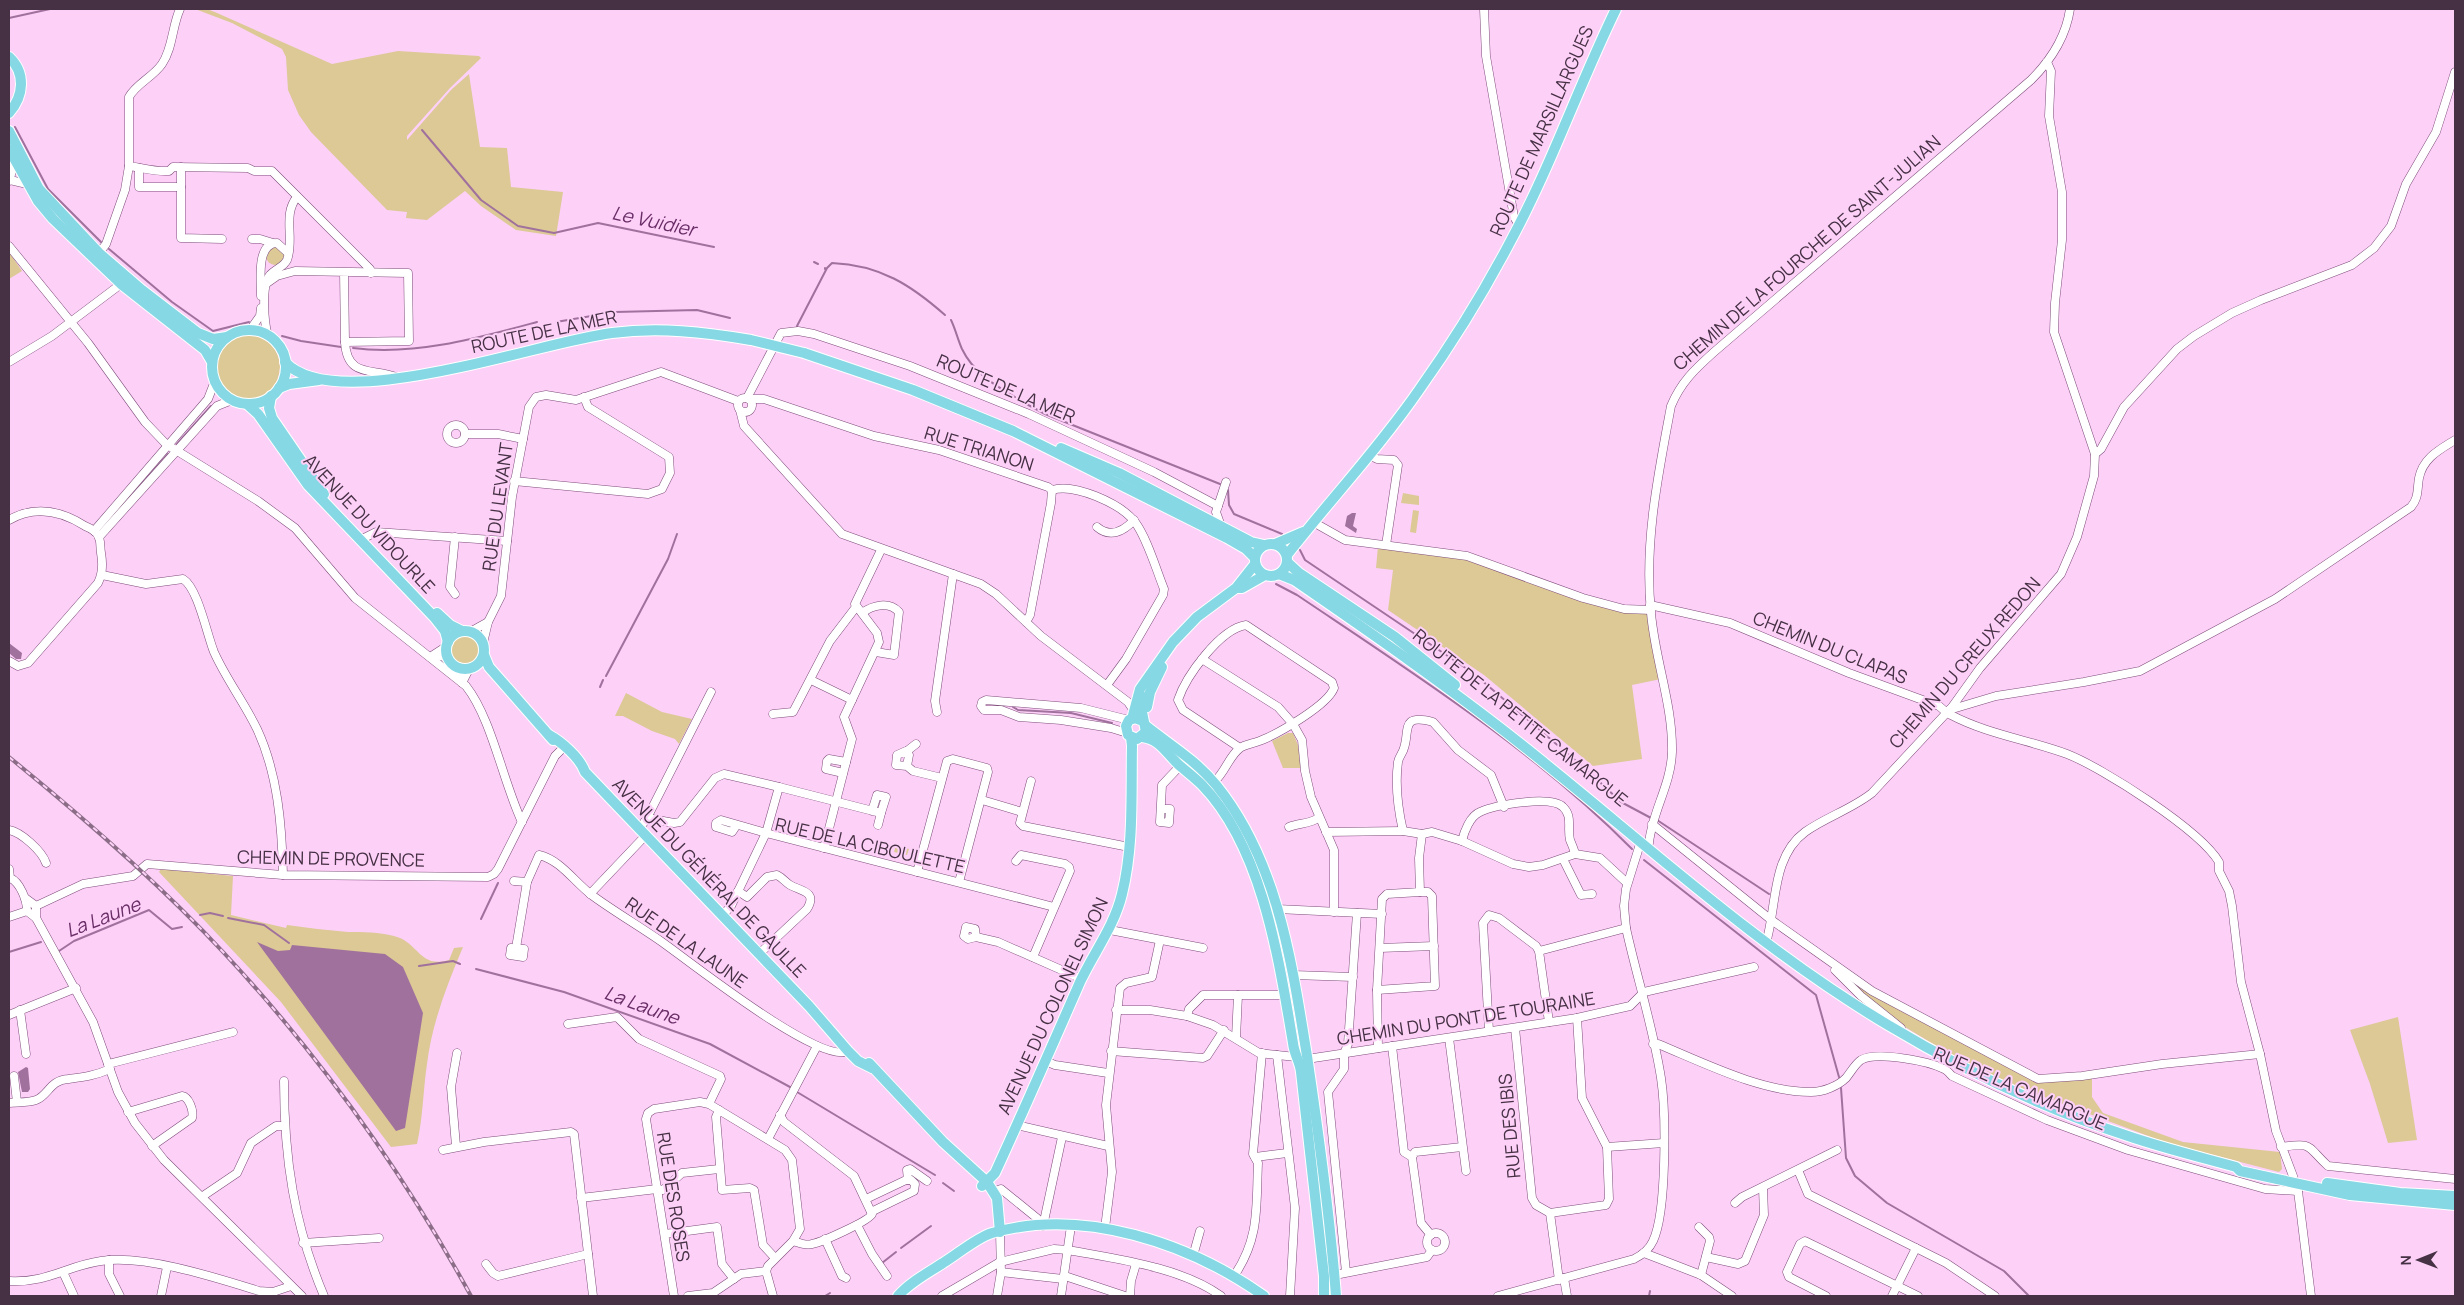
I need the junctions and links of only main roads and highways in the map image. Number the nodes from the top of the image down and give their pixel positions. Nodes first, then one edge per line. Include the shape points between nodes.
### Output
1 (1616, 9) edge
2 (9, 57) edge
3 (9, 113) edge
4 (9, 131) edge
5 (9, 149) edge
6 (227, 337) junction
7 (212, 362) junction
8 (285, 362) junction
9 (321, 380) junction
10 (279, 388) junction
11 (271, 396) junction
12 (247, 404) junction
13 (1013, 431) junction
14 (1303, 532) junction
15 (1275, 544) junction
16 (1264, 545) junction
17 (1287, 558) junction
18 (1255, 561) junction
19 (1279, 574) junction
20 (1265, 575) junction
21 (1236, 588) junction
22 (466, 631) junction
23 (448, 644) junction
24 (1166, 652) junction
25 (484, 655) junction
26 (471, 668) junction
27 (1152, 672) junction
28 (525, 709) junction
29 (1132, 717) junction
30 (1144, 723) junction
31 (1159, 734) junction
32 (550, 735) junction
33 (1134, 738) junction
34 (585, 772) junction
35 (1644, 843) junction
36 (1303, 1063) junction
37 (2293, 1179) junction
38 (984, 1184) junction
39 (2455, 1196) edge
40 (2455, 1205) edge
41 (997, 1235) junction
42 (1335, 1275) junction
43 (1324, 1276) junction
44 (902, 1294) edge
45 (1264, 1296) edge
46 (1324, 1296) edge
47 (1336, 1296) edge

1 - 14 main road, ROUTE DE MARSILLARGUES via 1553,156 1492,274 1433,369 1369,455
2 - 3 main road via 17,67 22,83 18,100
4 - 6 main road via 40,189 99,253 198,333 214,339
5 - 7 main road via 27,184 54,219 121,284 205,350
6 - 7 main road via 217,348
6 - 8 main road via 250,330 268,336 279,347
7 - 12 main road via 215,381 222,392 232,400
8 - 9 main road, ROUTE DE LA MER via 297,372
8 - 10 main road
9 - 10 main road, ROUTE DE LA MER
9 - 13 main road, ROUTE DE LA MER, bridge via 362,382 401,378 615,332 683,330 751,340 804,353 913,390
10 - 11 main road
11 - 12 main road
11 - 22 main road, AVENUE DU VIDOURLE via 270,413 279,430 324,494 450,625
12 - 23 main road, AVENUE DU VIDOURLE via 258,414 308,485 433,616 445,631
13 - 16 main road, ROUTE DE LA MER via 1084,457 1251,542
13 - 18 main road, ROUTE DE LA MER via 1226,538 1246,549
14 - 15 main road, ROUTE DE MARSILLARGUES
14 - 17 main road, ROUTE DE MARSILLARGUES
15 - 16 main road
15 - 17 main road
16 - 18 main road via 1258,550
17 - 19 main road
17 - 35 main road, ROUTE DE LA PETITE CAMARGUE via 1299,573 1395,637
18 - 20 main road
18 - 21 main road
19 - 20 main road
19 - 35 main road, ROUTE DE LA PETITE CAMARGUE via 1294,580 1457,694
20 - 21 main road
21 - 24 main road via 1189,625
22 - 23 main road via 452,637
22 - 25 main road via 483,643
23 - 26 main road via 448,658 457,667
24 - 27 main road
24 - 31 main road via 1147,706 1150,720
25 - 26 main road
25 - 28 main road via 489,666
26 - 28 main road via 484,670
27 - 29 main road via 1132,700
27 - 30 main road via 1143,698
28 - 32 main road
29 - 30 main road
29 - 33 main road via 1126,726
30 - 31 main road
30 - 33 main road via 1146,732
31 - 36 main road via 1214,782 1259,854 1293,975
32 - 34 main road, AVENUE DU GÉNÉRAL DE GAULLE via 560,751
32 - 34 main road, AVENUE DU GÉNÉRAL DE GAULLE via 584,767
33 - 36 main road via 1156,740 1209,794 1252,865
33 - 38 main road, AVENUE DU COLONEL SIMON via 1128,847 1122,894 1110,930 1082,979 995,1173
34 - 38 main road, AVENUE DU GÉNÉRAL DE GAULLE via 809,1006 812,1005 858,1061 872,1068 955,1154 958,1161
35 - 37 main road, ROUTE DE LA PETITE CAMARGUE via 1766,943 1854,1004 1960,1065 2053,1108 2127,1136 2236,1167 2239,1165
36 - 42 main road
36 - 43 main road
37 - 39 main road, ROUTE DE LA PETITE CAMARGUE
37 - 40 main road, ROUTE DE LA PETITE CAMARGUE via 2356,1196
38 - 41 main road via 992,1205
38 - 41 main road via 994,1192 998,1206
41 - 44 main road
41 - 45 main road via 1040,1226 1105,1228 1193,1256 1234,1276
42 - 43 main road
42 - 47 main road
43 - 46 main road

